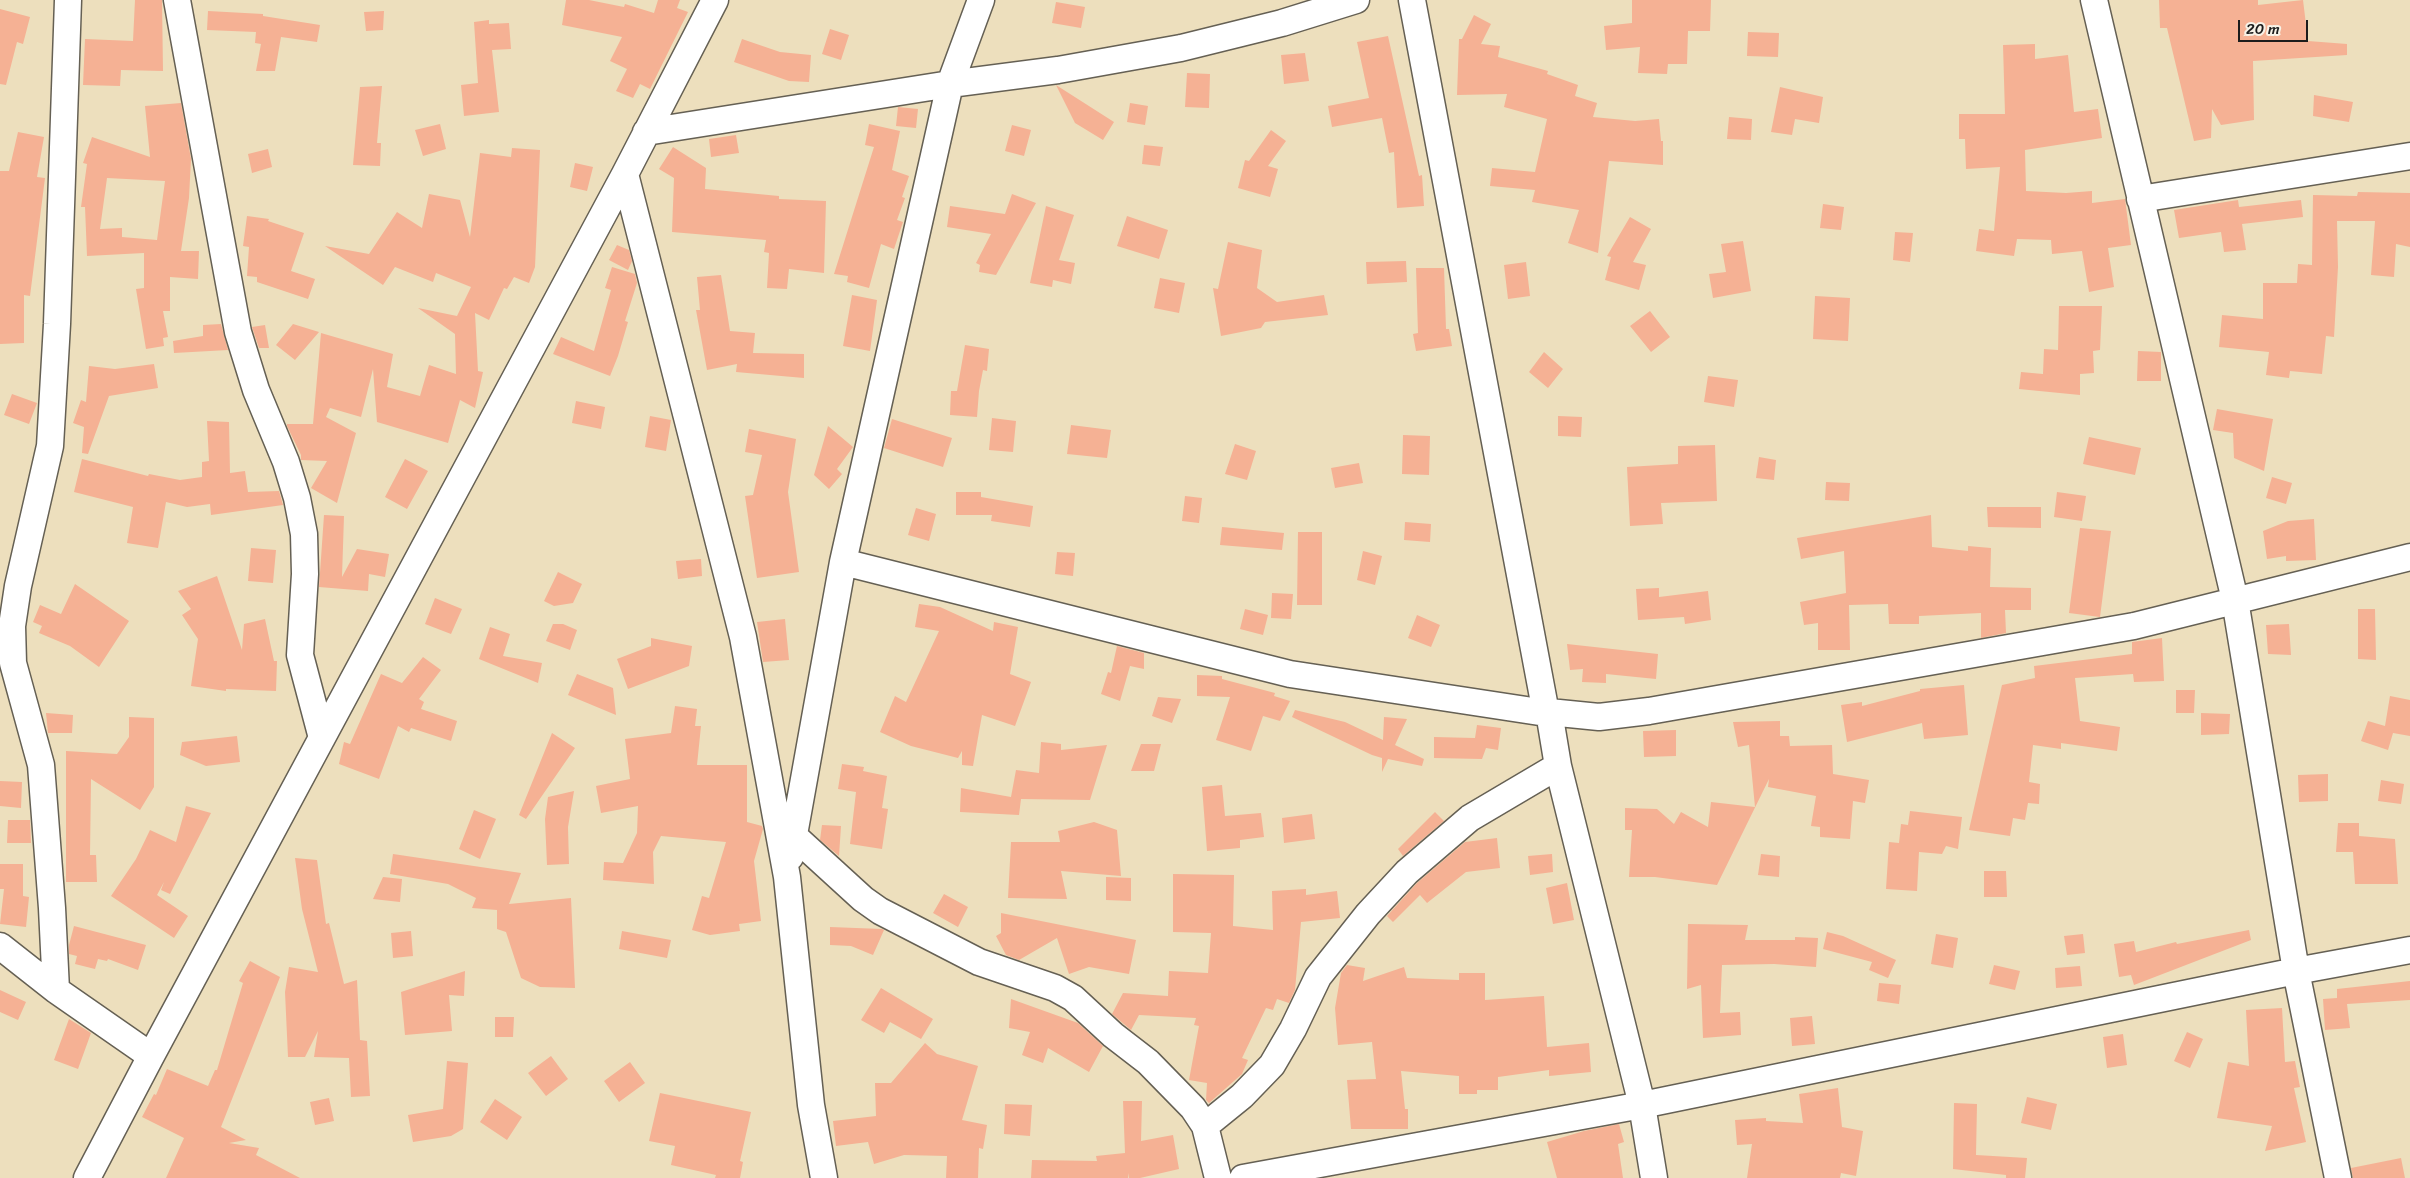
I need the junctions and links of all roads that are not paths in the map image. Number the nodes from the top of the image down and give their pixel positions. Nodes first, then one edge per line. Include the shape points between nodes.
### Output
1 (68, 0) edge
2 (177, 0) edge
3 (715, 0) edge
4 (981, 0) edge
5 (1356, 0) edge
6 (1412, 0) edge
7 (2094, 0) edge
8 (950, 84) junction
9 (646, 132) junction
10 (2410, 156) edge
11 (625, 174) junction
12 (2140, 199) junction
13 (2410, 557) edge
14 (842, 562) junction
15 (2235, 600) junction
16 (1547, 713) junction
17 (322, 738) junction
18 (1558, 766) junction
19 (794, 836) junction
20 (787, 877) junction
21 (0, 946) edge
22 (2410, 950) edge
23 (2296, 971) junction
24 (56, 990) junction
25 (150, 1056) junction
26 (1642, 1105) junction
27 (1205, 1126) junction
28 (87, 1178) edge
29 (824, 1178) edge
30 (1218, 1178) edge
31 (1243, 1178) edge
32 (1654, 1178) edge
33 (2338, 1178) edge

1 - 24 street via 50,446 12,626 13,663 40,765 52,898
2 - 17 street via 238,332 256,390 298,498 304,534 305,574 300,656
3 - 9 street
4 - 8 street
5 - 8 street via 1282,23 1181,48 1058,70
6 - 16 street
7 - 12 street
8 - 9 street
8 - 14 street
9 - 11 street
10 - 12 street
11 - 17 street
11 - 20 street via 743,637
12 - 15 street
13 - 15 street
14 - 16 street via 1290,674
14 - 19 street
15 - 16 street via 2134,626 1649,711 1599,717
15 - 23 street
16 - 18 street
17 - 25 street
18 - 26 street
18 - 27 street via 1470,818 1407,872 1368,914 1318,977 1272,1065 1242,1096
19 - 20 street
19 - 27 street via 880,911 979,962 1055,988 1073,998 1172,1085
20 - 29 street via 809,1087
21 - 24 street
22 - 23 street
23 - 26 street
23 - 33 street
24 - 25 street
25 - 28 street
26 - 31 street
26 - 32 street
27 - 30 street

